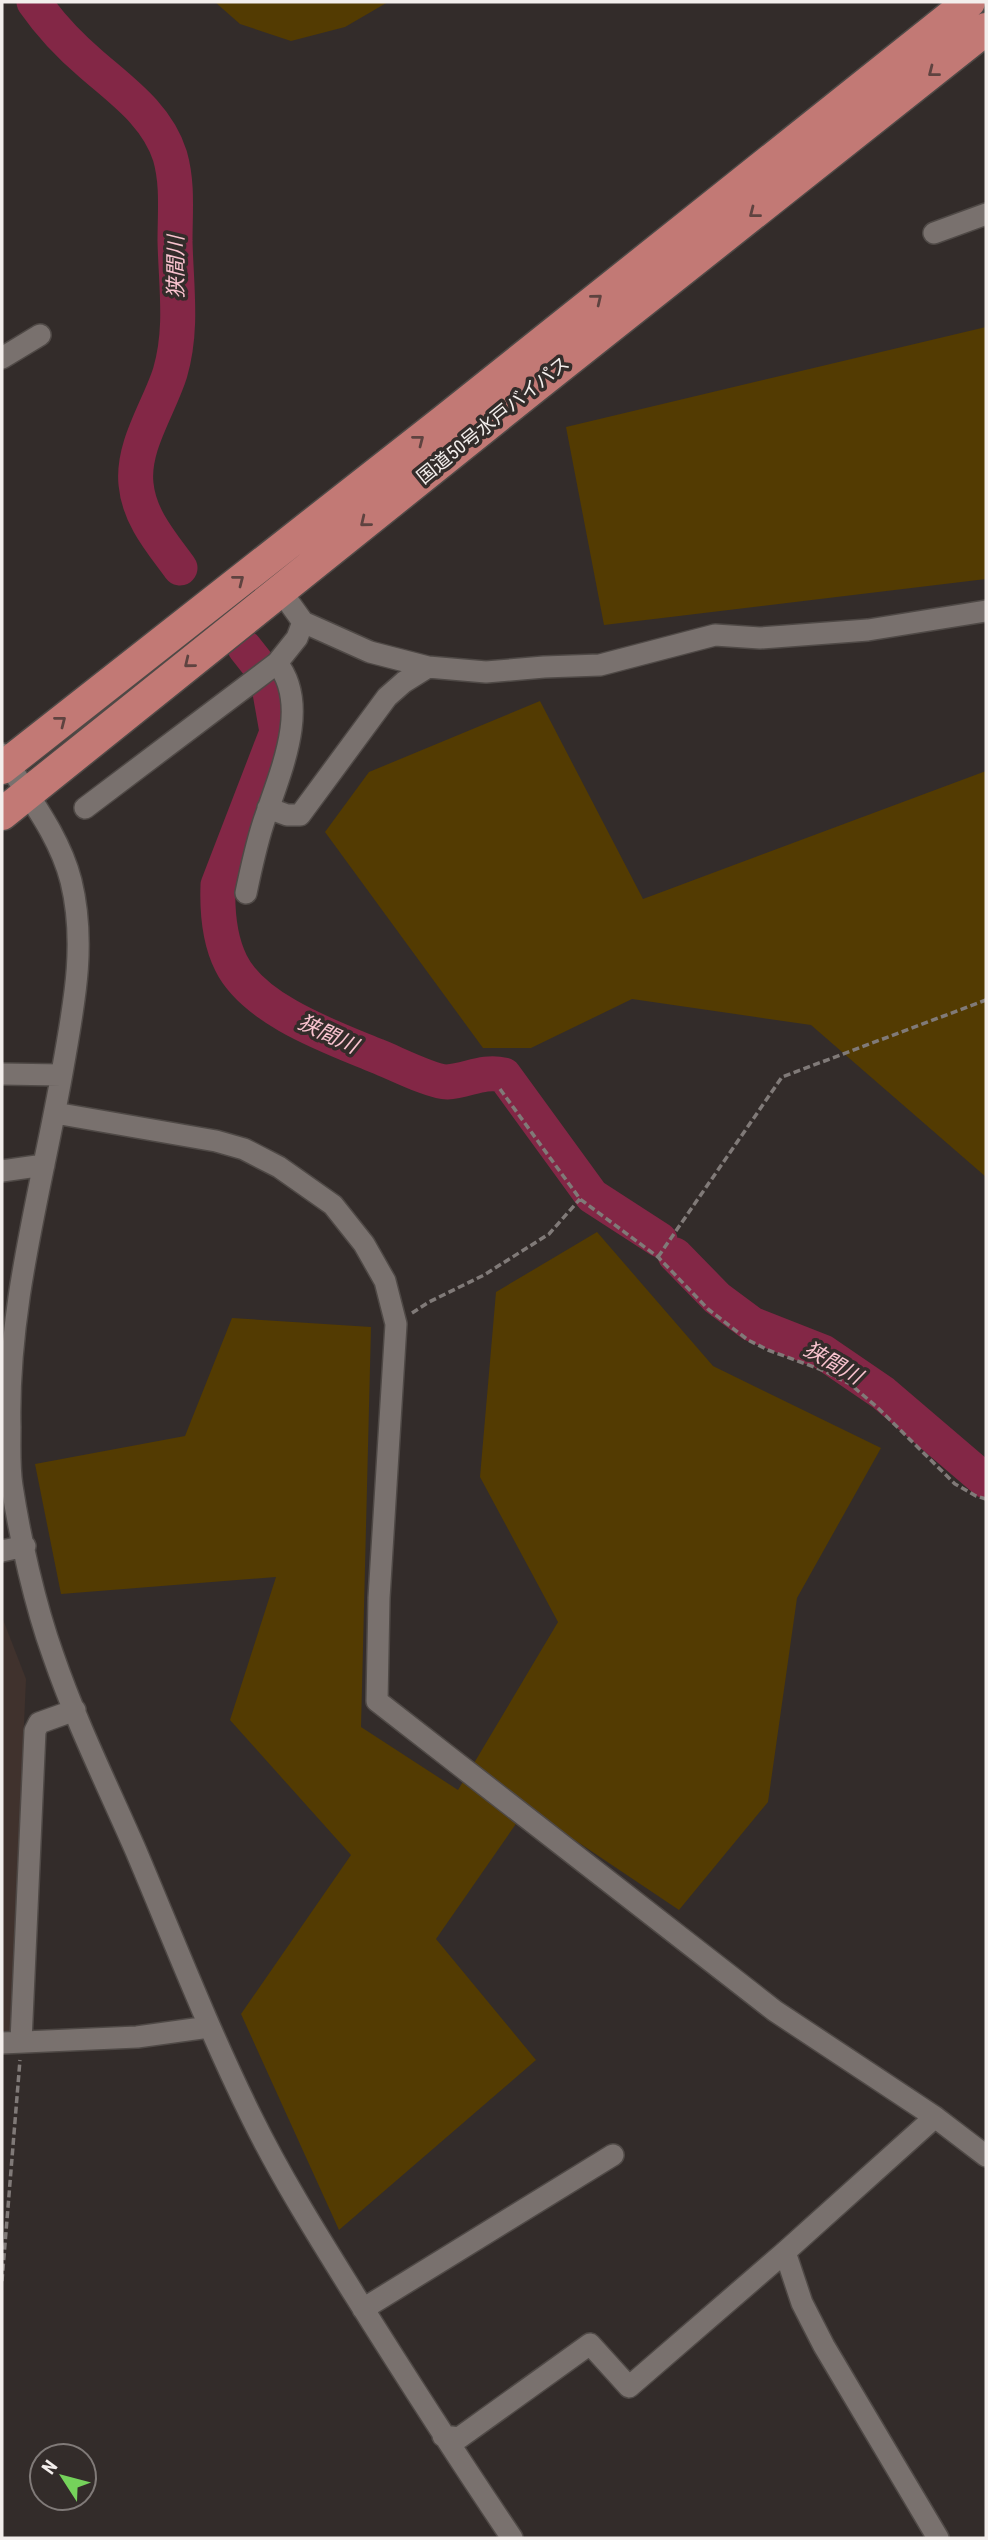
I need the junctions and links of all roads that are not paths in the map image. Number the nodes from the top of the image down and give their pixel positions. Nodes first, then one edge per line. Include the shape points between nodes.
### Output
1 (969, 2) edge
2 (986, 29) edge
3 (986, 214) edge
4 (934, 233) dead end
5 (40, 334) dead end
6 (2, 358) edge
7 (280, 590) junction
8 (986, 611) edge
9 (303, 622) junction
10 (277, 663) junction
11 (428, 667) junction
12 (4, 762) edge
13 (28, 793) junction
14 (85, 808) dead end
15 (268, 808) junction
16 (2, 814) edge
17 (246, 892) dead end
18 (2, 1074) edge
19 (61, 1076) junction
20 (54, 1113) junction
21 (44, 1165) junction
22 (2, 1171) edge
23 (24, 1546) junction
24 (2, 1551) edge
25 (75, 1710) junction
26 (209, 2027) junction
27 (12, 2042) edge
28 (935, 2117) junction
29 (613, 2155) dead end
30 (986, 2156) edge
31 (785, 2252) junction
32 (363, 2309) junction
33 (443, 2436) junction
34 (512, 2538) edge
35 (938, 2538) edge

12 -> 1 highway, 国道50号水戸バイパス via 445,420
2 -> 7 highway, 国道50号水戸バイパス
3 - 4 street
5 - 6 street
7 - 9 street
7 -> 13 highway, 国道50号水戸バイパス
8 - 11 street via 868,630 760,638 715,635 600,665 486,672
9 - 10 street via 297,638
9 - 11 street via 370,652
10 - 14 street
10 - 15 street via 286,674 292,707 290,741
11 - 15 street via 387,697 300,815
12 - 13 street
13 - 16 highway, 国道50号水戸バイパス
13 - 19 street via 60,847 78,919 76,991
15 - 17 street
18 - 19 street
19 - 20 street
20 - 21 street
20 - 28 street via 244,1149 333,1205 364,1244 385,1281 396,1324 377,1701 775,2011
21 - 22 street
21 - 23 street via 15,1319 9,1403 11,1482
23 - 24 street
23 - 25 street via 43,1626
25 - 26 street
25 - 27 street via 39,1723 33,1739
26 - 27 street via 137,2037
26 - 32 street via 253,2122
28 - 30 street
28 - 31 street
29 - 32 street
31 - 33 street via 629,2387 590,2344 458,2438
31 - 35 street via 802,2303 824,2346
32 - 33 street
33 - 34 street

